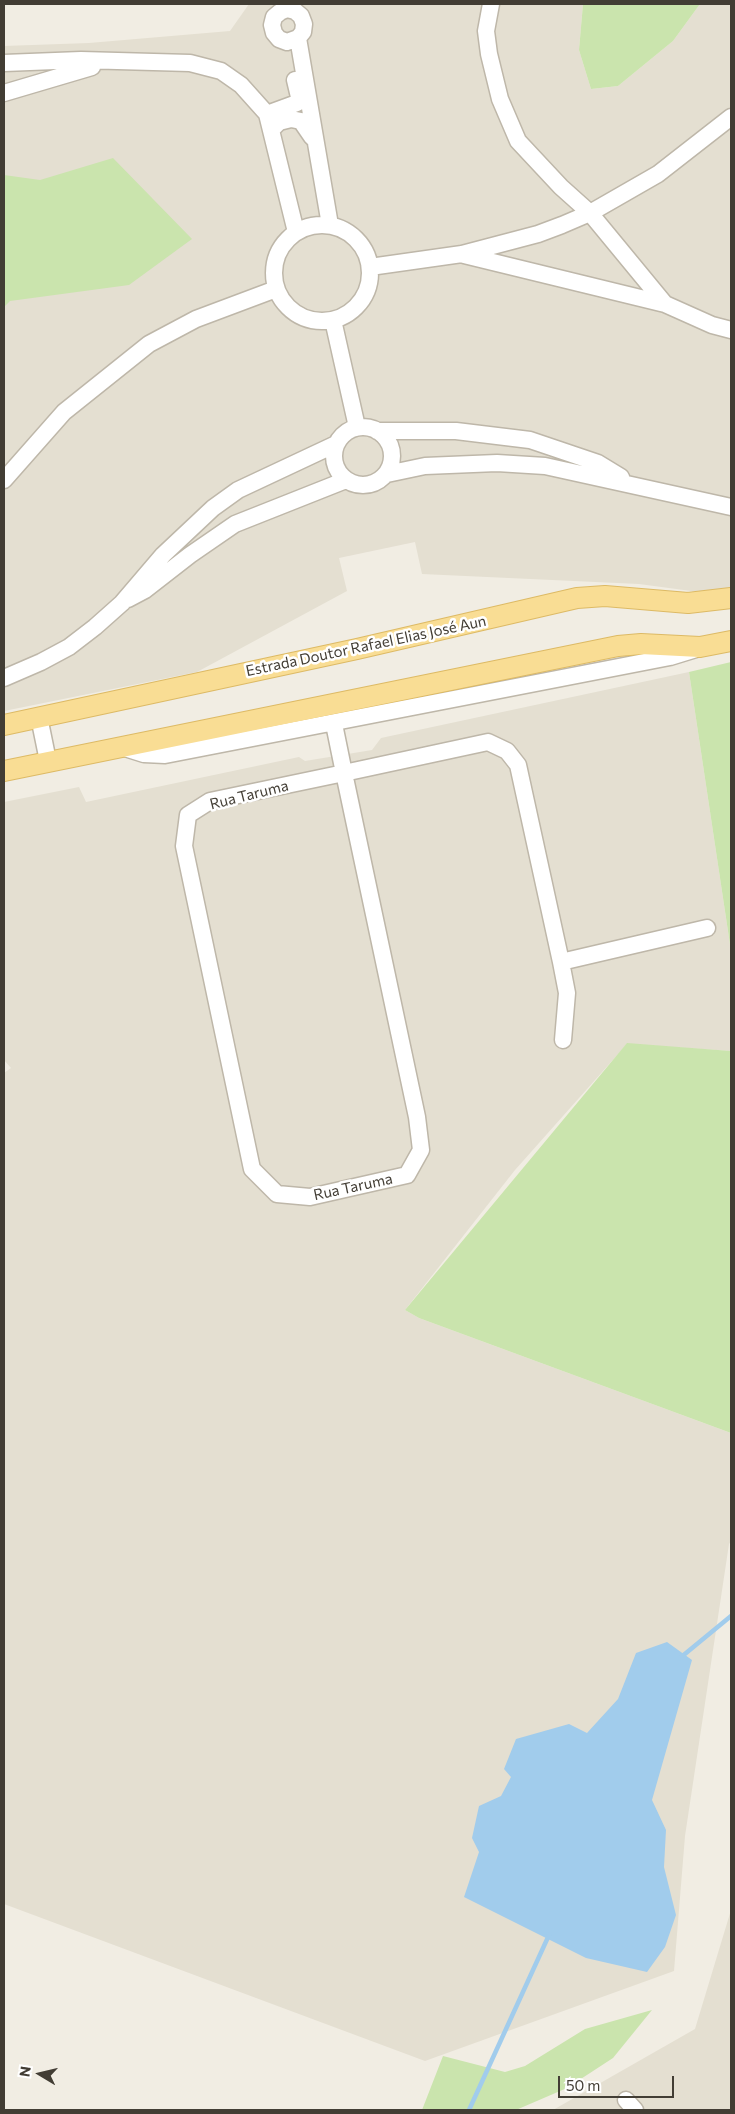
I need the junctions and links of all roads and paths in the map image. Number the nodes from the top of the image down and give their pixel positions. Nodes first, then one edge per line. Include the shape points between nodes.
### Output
1 (491, 4) edge
2 (4, 63) edge
3 (116, 63) junction
4 (4, 93) edge
5 (731, 117) edge
6 (269, 122) junction
7 (316, 144) junction
8 (590, 212) junction
9 (330, 225) junction
10 (296, 232) junction
11 (462, 254) junction
12 (370, 267) junction
13 (276, 289) junction
14 (664, 304) junction
15 (333, 320) junction
16 (731, 330) edge
17 (357, 427) junction
18 (377, 431) junction
19 (336, 444) junction
20 (387, 474) junction
21 (4, 480) edge
22 (346, 480) junction
23 (634, 484) junction
24 (731, 507) edge
25 (731, 598) edge
26 (122, 603) junction
27 (731, 641) edge
28 (700, 647) junction
29 (4, 678) edge
30 (39, 717) junction
31 (4, 724) edge
32 (334, 724) junction
33 (125, 748) junction
34 (48, 761) junction
35 (4, 771) edge
36 (344, 773) junction
37 (707, 928) dead end
38 (561, 962) junction
39 (563, 1040) dead end

1 - 8 street via 486,31 489,54 508,120 518,140 561,187
2 - 3 street via 81,60
3 - 4 street via 86,68
3 - 6 street via 190,62 206,65 241,85
5 - 8 street via 658,174
6 - 7 street via 302,121
6 - 7 street via 299,97 292,40
6 - 10 street
7 - 9 street
8 - 11 street via 538,234
8 - 14 street
9 - 10 street via 307,227
9 - 12 street via 357,240
10 - 13 street via 287,239 276,257
11 - 12 street
11 - 14 street
12 - 15 street via 361,300 344,316
13 - 15 street via 287,306 303,318
13 - 21 street via 204,316 149,344 64,412
14 - 16 street
15 - 17 street
17 - 18 street
17 - 19 street via 341,436
18 - 20 street via 389,442 392,458
18 - 23 street via 456,431 530,440 598,463
19 - 22 street via 337,470
19 - 26 street via 263,476 213,508 163,555
20 - 22 street via 372,484 361,486
20 - 23 street via 425,466 497,463 545,466
22 - 26 street via 236,524 146,590
23 - 24 street
25 - 30 main road, Estrada Doutor Rafael Elias José Aun via 688,603 606,596 577,598
26 - 29 street via 69,647
27 - 28 main road
28 - 32 street via 670,657
28 - 33 main road via 618,646
30 - 31 main road, Estrada Doutor Rafael Elias José Aun
30 - 34 street
32 - 33 street via 165,755 144,754
32 - 36 street
33 - 34 main road
34 - 35 main road
36 - 36 street, Rua Taruma via 210,801 188,815 184,846 252,1169 277,1194 310,1197 407,1175 421,1150 417,1117
36 - 38 street, Rua Taruma via 488,742 507,751 518,765
37 - 38 street
38 - 39 street, Rua Taruma via 567,993

